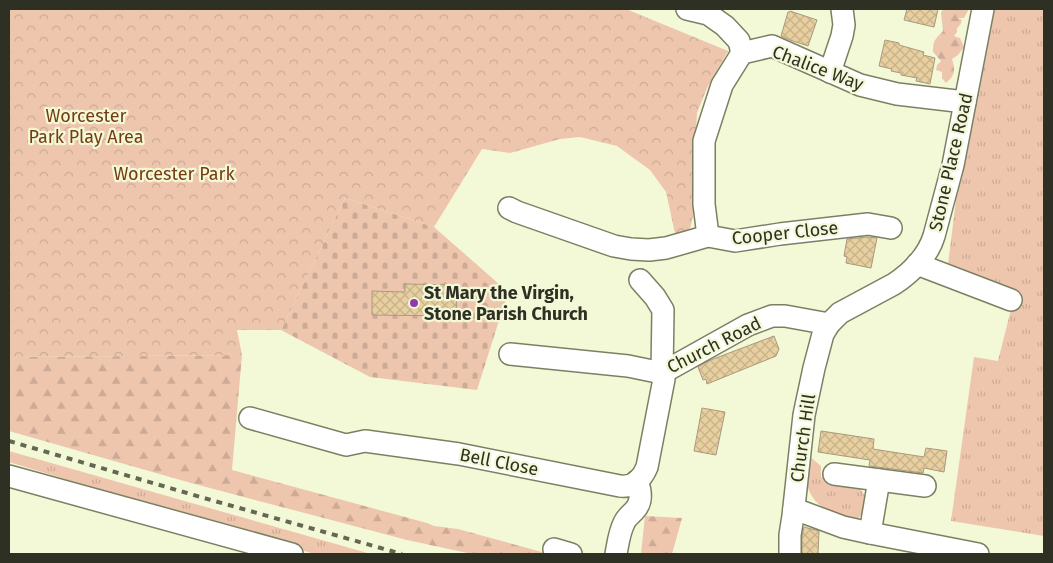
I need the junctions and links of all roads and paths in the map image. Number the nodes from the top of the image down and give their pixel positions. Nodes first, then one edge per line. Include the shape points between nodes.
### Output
1 (687, 9) edge
2 (842, 9) edge
3 (983, 9) edge
4 (708, 11) edge
5 (742, 53) junction
6 (830, 72) junction
7 (965, 102) junction
8 (509, 208) dead end
9 (891, 228) dead end
10 (708, 236) junction
11 (917, 264) junction
12 (640, 280) dead end
13 (1010, 300) dead end
14 (829, 324) junction
15 (510, 354) dead end
16 (662, 372) junction
17 (250, 418) dead end
18 (834, 474) dead end
19 (9, 476) edge
20 (879, 480) junction
21 (638, 481) junction
22 (925, 486) dead end
23 (794, 509) junction
24 (870, 533) junction
25 (292, 554) edge
26 (616, 554) edge
27 (790, 554) edge
28 (978, 554) edge

1 - 4 street
2 - 6 street via 842,36
3 - 7 street, Stone Place Road
4 - 5 street via 739,41
5 - 6 street, Chalice Way via 772,46
5 - 10 street via 722,85 704,141 704,204
6 - 7 street, Chalice Way via 860,86
7 - 11 street, Stone Place Road via 951,174 934,236
8 - 10 street, Cooper Close via 614,246 631,249 666,248
9 - 10 street, Cooper Close via 868,224 735,241
11 - 13 street
11 - 14 street, Stone Place Road via 897,282 840,313
12 - 16 street via 663,310
14 - 16 street, Church Road via 778,315 767,317
14 - 23 street, Church Hill via 820,346 804,414
15 - 16 street, Church Road
16 - 21 street via 664,379 648,461
17 - 21 street, Bell Close via 346,445 365,441 458,454 623,487
18 - 20 street
19 - 25 street
20 - 22 street
20 - 24 street
21 - 26 street via 640,502 624,524
23 - 24 street
23 - 27 street, Church Hill
24 - 28 street

